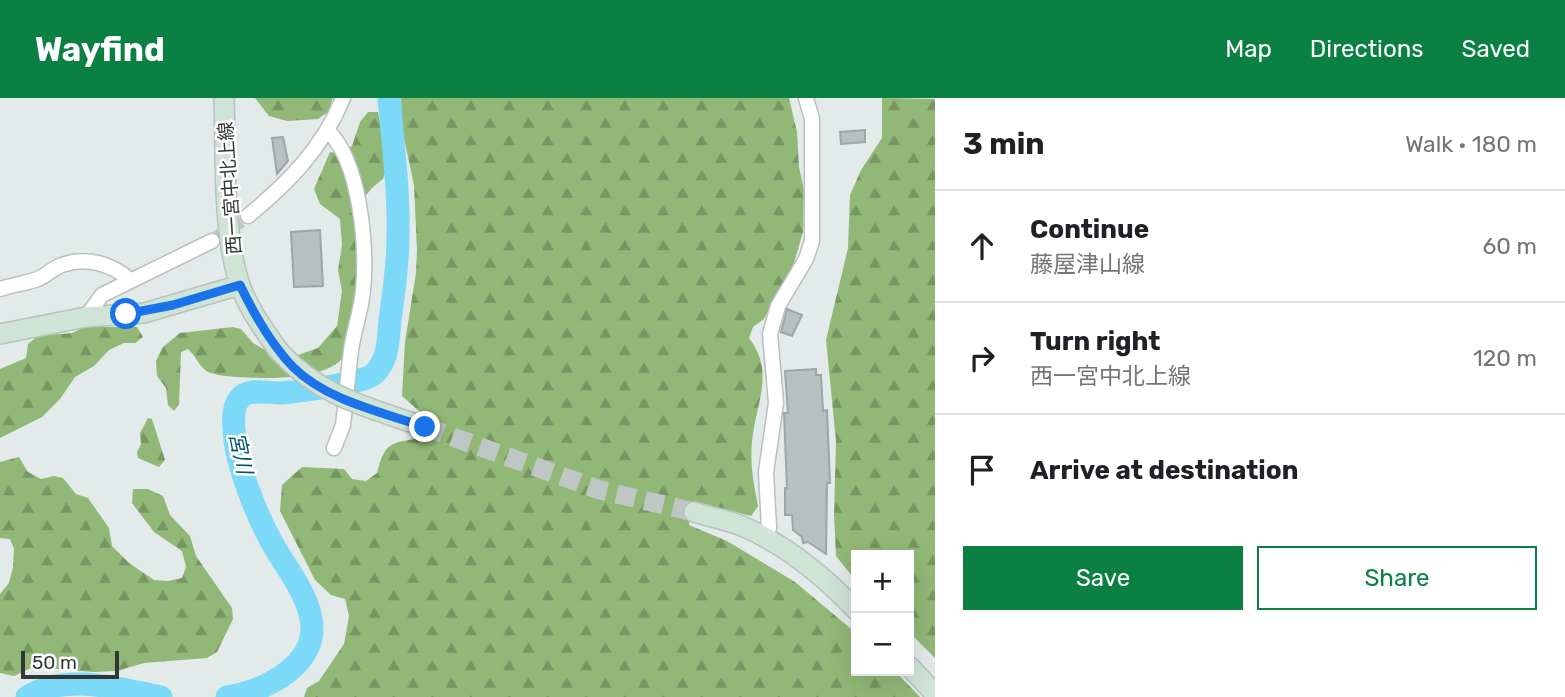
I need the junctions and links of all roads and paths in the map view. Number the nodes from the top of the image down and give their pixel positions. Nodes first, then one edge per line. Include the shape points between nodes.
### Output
1 (223, 98) edge
2 (343, 98) edge
3 (806, 98) edge
4 (328, 131) junction
5 (248, 216) tunnel mouth
6 (212, 241) tunnel mouth
7 (130, 280) junction
8 (240, 285) junction
9 (0, 289) edge
10 (86, 317) junction
11 (0, 334) edge
12 (425, 427) tunnel mouth
13 (334, 449) dead end
14 (694, 512) tunnel mouth
15 (765, 537) junction
16 (851, 605) edge
17 (914, 671) edge
18 (935, 694) edge

1 - 8 main road, 西一宮中北上線 via 228,204
2 - 4 street
3 - 15 street via 812,119 812,242 778,306 770,334 776,403 766,472 769,528
4 - 5 street via 295,175
4 - 13 street via 357,190 363,293 343,425
6 - 7 street
7 - 9 street via 103,264 79,262
7 - 10 street via 102,295
8 - 10 main road via 145,313
8 - 12 main road, 西一宮中北上線, bridge via 294,369 317,386
10 - 11 main road
14 - 15 main road
15 - 16 main road via 807,564
17 - 18 main road

